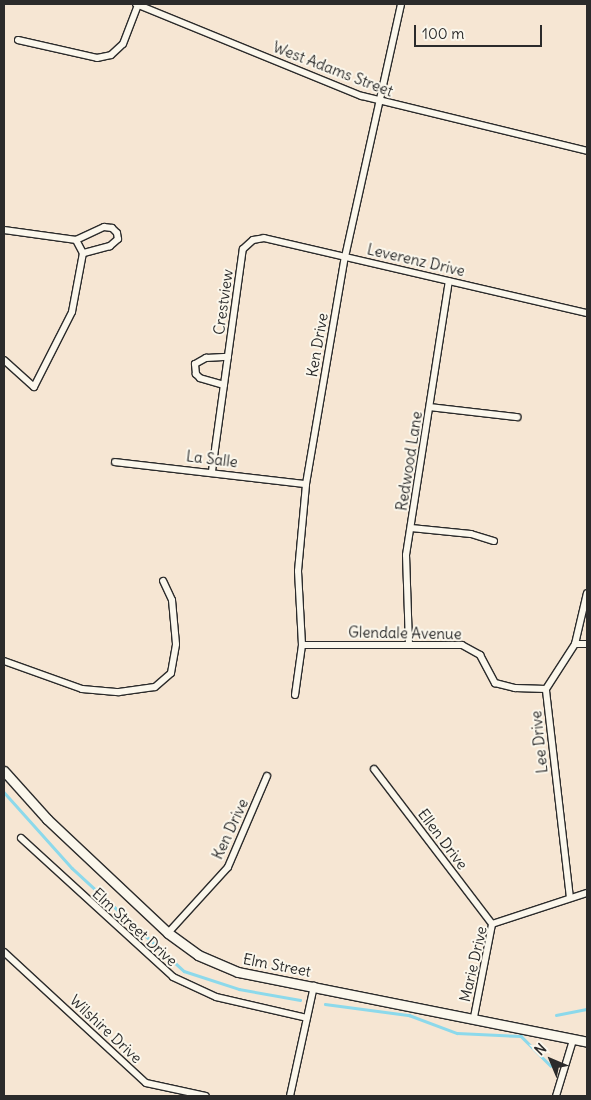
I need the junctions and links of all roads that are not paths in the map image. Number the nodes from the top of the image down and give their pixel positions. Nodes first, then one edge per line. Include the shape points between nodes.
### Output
1 (137, 4) edge
2 (401, 4) edge
3 (18, 40) dead end
4 (378, 101) junction
5 (587, 151) edge
6 (4, 230) edge
7 (76, 240) junction
8 (243, 249) joint
9 (83, 253) junction
10 (345, 257) junction
11 (449, 281) junction
12 (587, 313) edge
13 (228, 357) junction
14 (4, 360) edge
15 (224, 384) junction
16 (430, 406) junction
17 (517, 417) dead end
18 (115, 462) dead end
19 (212, 471) junction
20 (306, 484) junction
21 (411, 528) junction
22 (494, 541) dead end
23 (163, 582) dead end
24 (587, 593) edge
25 (575, 644) junction
26 (587, 644) edge
27 (302, 645) junction
28 (408, 645) junction
29 (4, 661) edge
30 (546, 689) junction
31 (295, 695) dead end
32 (374, 768) dead end
33 (4, 771) edge
34 (267, 776) dead end
35 (21, 838) dead end
36 (587, 894) edge
37 (570, 898) junction
38 (492, 924) junction
39 (168, 933) junction
40 (4, 952) edge
41 (314, 986) junction
42 (474, 1017) junction
43 (307, 1018) junction
44 (573, 1040) junction
45 (587, 1042) edge
46 (206, 1096) edge
47 (290, 1096) edge
48 (556, 1096) edge

1 - 3 street via 123,44 111,55 97,58
1 - 4 street, West Adams Street
2 - 4 street, Ken Drive
4 - 5 street, West Adams Street
4 - 10 street, Ken Drive
6 - 7 street
7 - 9 street
7 - 9 street via 104,227 117,233 118,239 110,246
8 - 10 street, Leverenz Drive via 253,240 264,238
8 - 13 street, Crestview
9 - 14 street via 72,312 34,387
10 - 11 street, Leverenz Drive
10 - 20 street, Ken Drive
11 - 12 street, Leverenz Drive
11 - 16 street, Redwood Lane
13 - 15 street, Crestview
13 - 15 street, Crestview via 206,358 195,364 200,378
15 - 19 street, Crestview
16 - 17 street
16 - 21 street, Redwood Lane
18 - 19 street, La Salle
19 - 20 street, La Salle
20 - 27 street, Ken Drive via 298,570
21 - 22 street via 471,534
21 - 28 street, Redwood Lane via 406,555
23 - 29 street via 172,600 176,644 171,673 155,687 120,692 82,689
24 - 25 street, Lee Drive
25 - 26 street
25 - 30 street, Lee Drive
27 - 28 street, Glendale Avenue
27 - 31 street, Ken Drive
28 - 30 street, Glendale Avenue via 473,648 495,683 515,688
30 - 37 street, Lee Drive
32 - 38 street, Ellen Drive
33 - 39 main road, Elm Street via 47,819
34 - 39 street, Ken Drive via 228,867
35 - 43 street, Elm Street Drive via 173,977 216,997
36 - 37 street, Marie Drive
37 - 38 street, Marie Drive
38 - 42 street, Marie Drive
39 - 41 main road, Elm Street via 198,955 238,972
40 - 46 street, Wilshire Drive via 146,1083
41 - 42 main road, Elm Street
41 - 43 street
42 - 44 main road, Elm Street
43 - 47 street
44 - 45 main road, Elm Street
44 - 48 street

